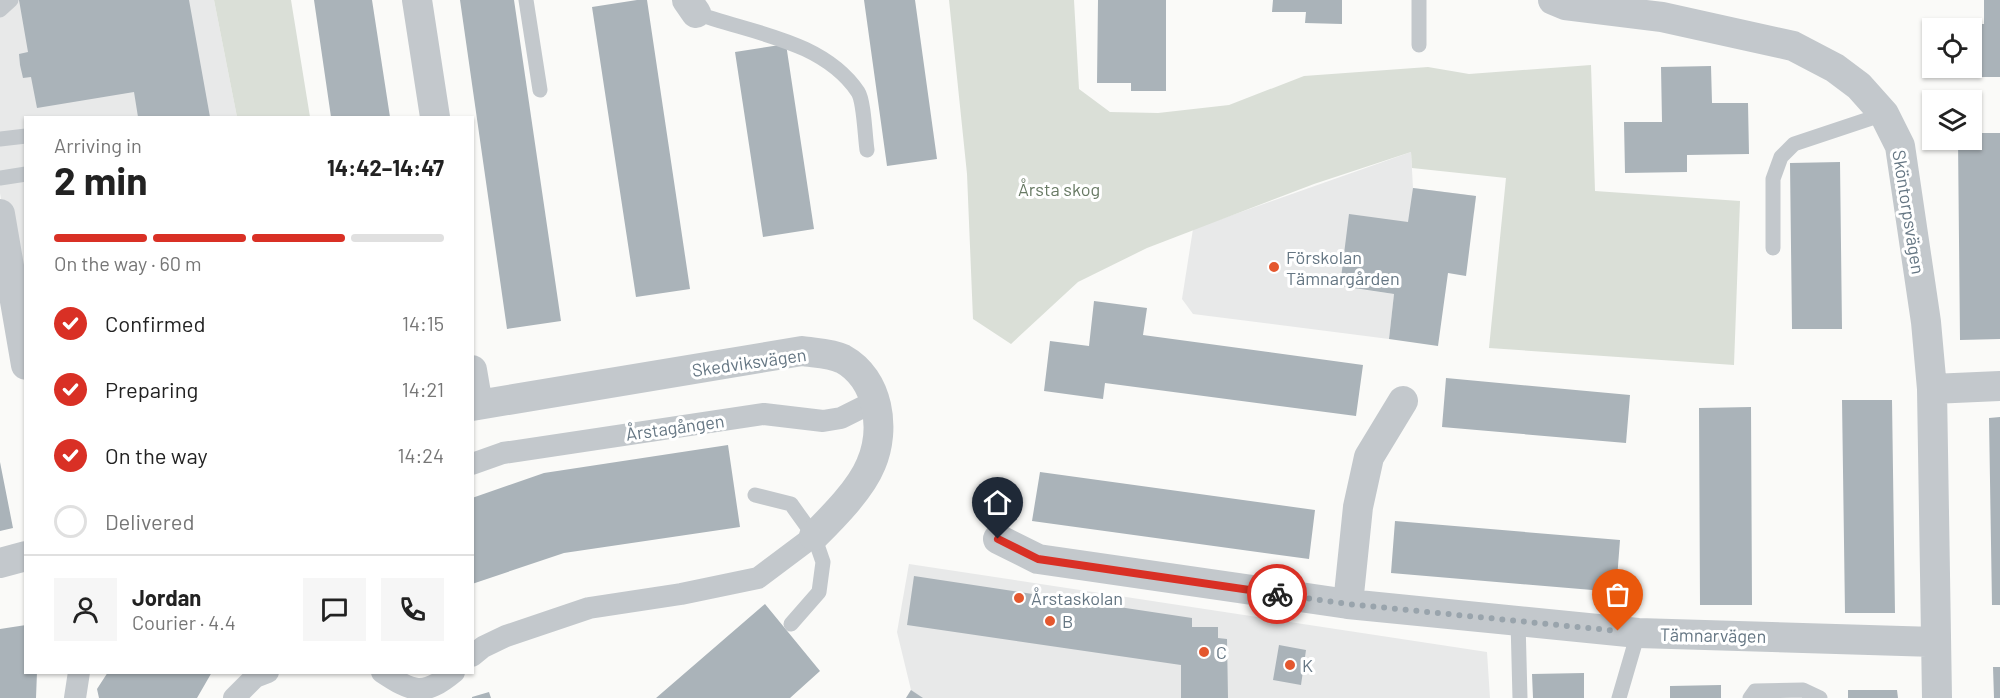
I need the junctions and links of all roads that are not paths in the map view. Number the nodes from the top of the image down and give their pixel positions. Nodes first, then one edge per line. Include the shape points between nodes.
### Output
1 (10, 0) edge
2 (417, 0) edge
3 (526, 0) edge
4 (1419, 0) edge
5 (1553, 0) edge
6 (1611, 5) edge
7 (692, 7) edge
8 (0, 10) edge
9 (1419, 45) dead end
10 (540, 90) dead end
11 (1884, 114) junction
12 (435, 116) edge
13 (24, 136) edge
14 (0, 139) edge
15 (867, 150) dead end
16 (24, 174) edge
17 (0, 178) edge
18 (0, 214) edge
19 (1773, 248) dead end
20 (24, 353) edge
21 (2000, 386) edge
22 (1932, 389) junction
23 (1403, 400) dead end
24 (875, 401) junction
25 (475, 406) edge
26 (474, 463) edge
27 (755, 495) dead end
28 (814, 536) junction
29 (998, 539) dead end
30 (24, 557) edge
31 (0, 563) edge
32 (1348, 604) junction
33 (1518, 621) junction
34 (791, 624) dead end
35 (1638, 633) junction
36 (1935, 642) junction
37 (474, 654) edge
38 (79, 674) edge
39 (264, 674) edge
40 (385, 674) edge
41 (452, 674) edge
42 (75, 698) edge
43 (234, 698) edge
44 (1520, 698) edge
45 (1619, 698) edge
46 (1750, 698) edge
47 (1820, 698) edge
48 (1937, 698) edge

1 - 8 lane
2 - 12 street
3 - 10 lane
4 - 9 lane
5 - 6 street, Sköntorpsvägen
6 - 11 street, Sköntorpsvägen via 1793,46 1835,68 1859,86
7 - 15 lane via 737,28 796,44 819,56 859,93
11 - 19 lane via 1794,144 1781,157 1773,179
11 - 22 street, Sköntorpsvägen via 1900,146
13 - 14 lane
16 - 17 lane
18 - 20 street
21 - 22 street
22 - 36 street, Sköntorpsvägen
23 - 32 street via 1369,457 1358,507
24 - 25 street, Skedviksvägen via 863,374 842,358 802,351
24 - 26 street, Årstagången via 832,419 764,414 503,453
24 - 28 street, Skedviksvägen via 878,443 871,466 840,510
27 - 28 lane via 791,504
28 - 34 lane via 823,562 819,592
28 - 37 street, Skedviksvägen via 758,578 589,608 506,636
29 - 32 street, Tämnarvägen via 1038,559
30 - 31 street
32 - 33 street, Tämnarvägen
33 - 35 street, Tämnarvägen
33 - 44 lane
35 - 36 street, Tämnarvägen
35 - 45 lane
36 - 48 street, Sköntorpsvägen
38 - 42 street
39 - 43 street
40 - 41 street via 407,689 424,690
46 - 47 lane via 1755,691 1803,690

